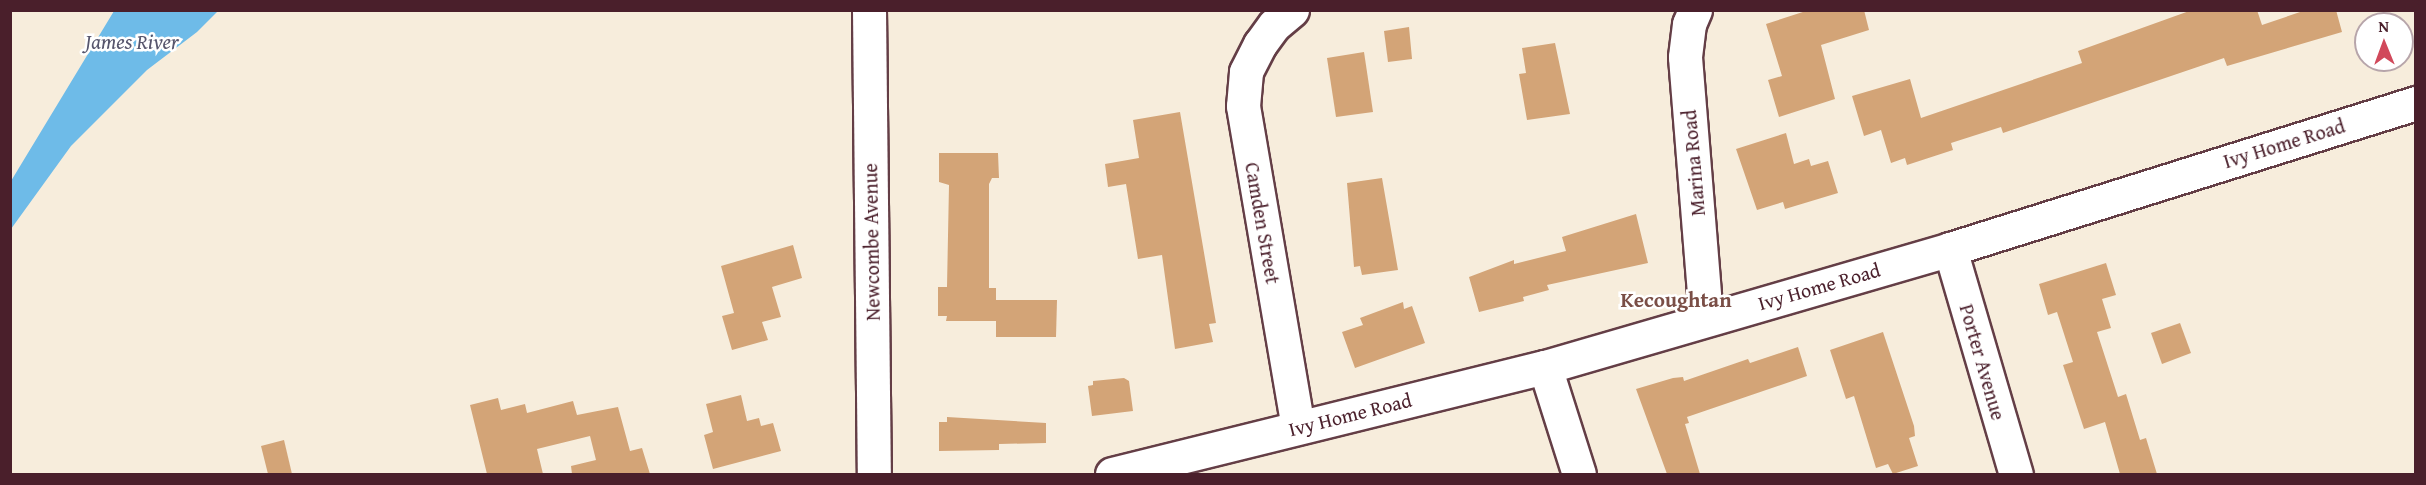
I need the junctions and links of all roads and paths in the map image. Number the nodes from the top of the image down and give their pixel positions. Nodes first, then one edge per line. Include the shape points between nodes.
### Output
1 (869, 10) edge
2 (1695, 10) edge
3 (1283, 18) edge
4 (2415, 103) edge
5 (1950, 249) junction
6 (1706, 317) junction
7 (1545, 367) junction
8 (1298, 427) junction
9 (874, 474) edge
10 (1112, 474) edge
11 (1579, 474) edge
12 (2016, 474) edge

1 - 9 street, Newcombe Avenue
2 - 6 street, Marina Road via 1685,57
3 - 8 street, Camden Street via 1246,72 1243,106
4 - 5 street, Ivy Home Road
5 - 6 street, Ivy Home Road
5 - 12 street, Porter Avenue
6 - 7 street, Ivy Home Road
7 - 8 street, Ivy Home Road
7 - 11 street
8 - 10 street, Ivy Home Road

